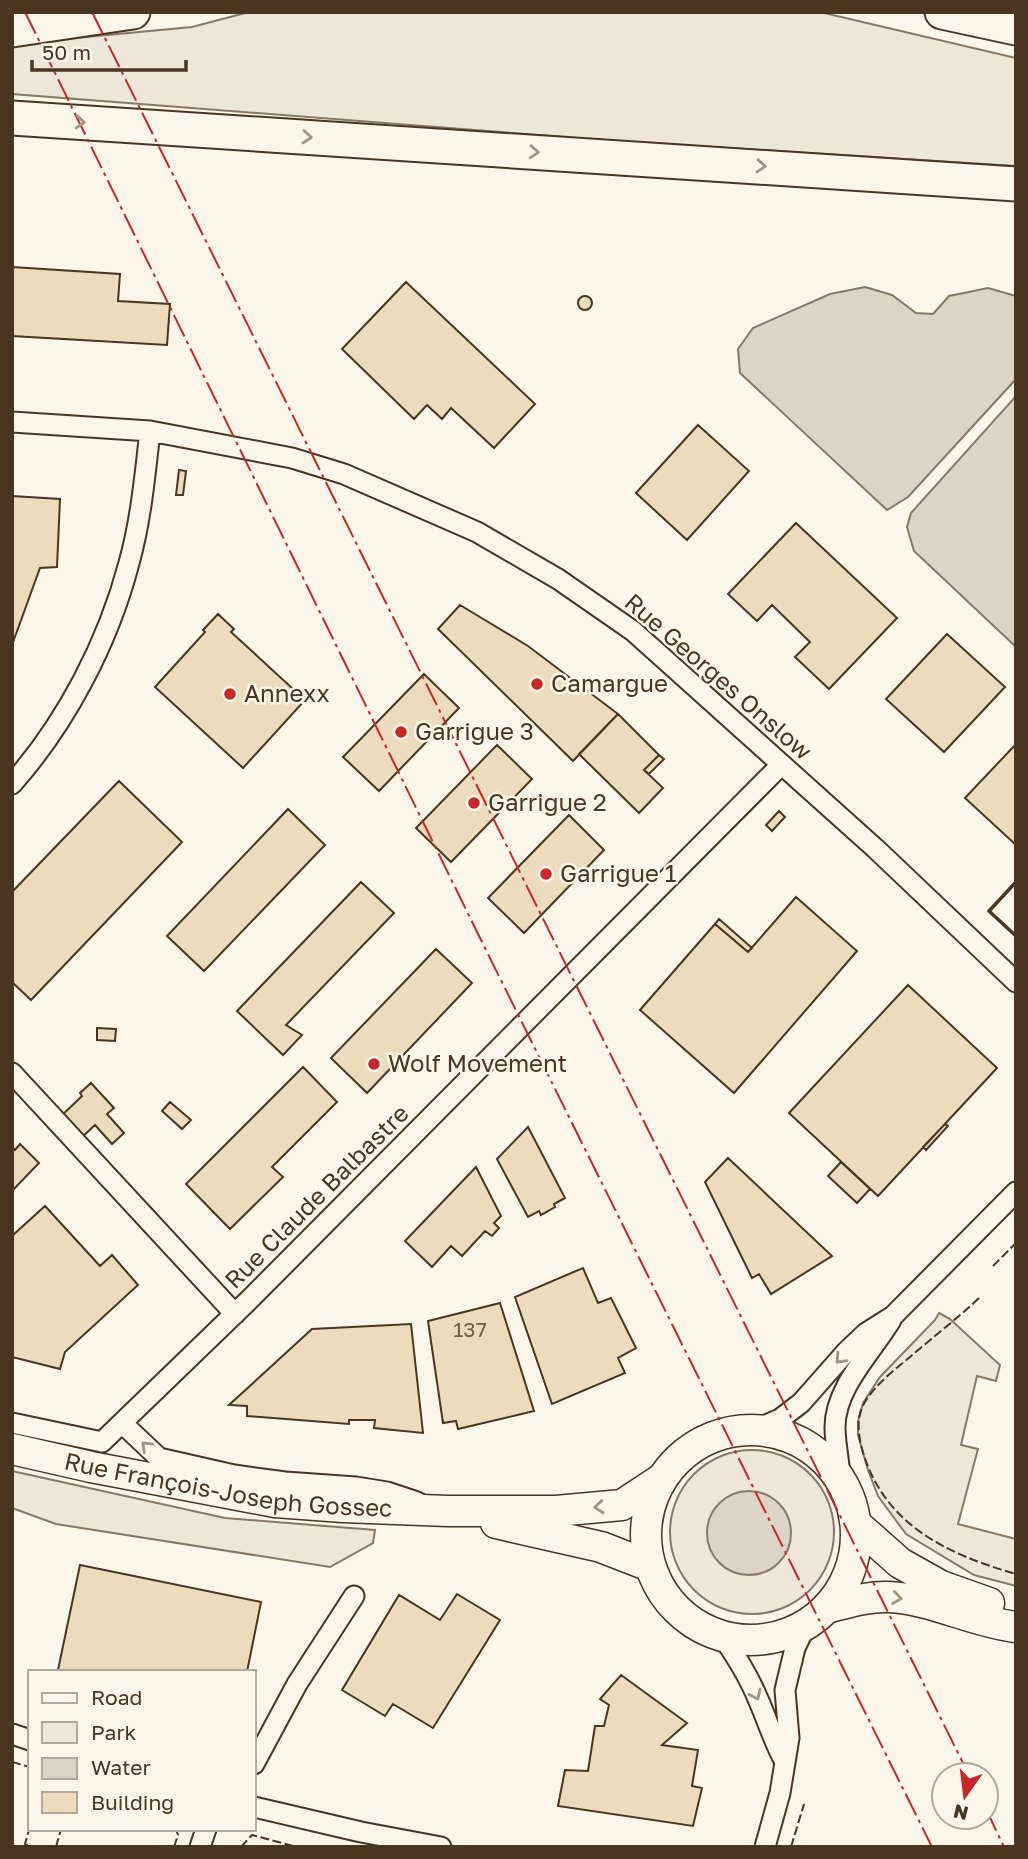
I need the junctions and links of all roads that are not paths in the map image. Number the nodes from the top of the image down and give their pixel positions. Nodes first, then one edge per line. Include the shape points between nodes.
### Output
1 (133, 12) edge
2 (942, 12) edge
3 (1016, 28) edge
4 (12, 30) edge
5 (12, 118) edge
6 (1016, 184) edge
7 (12, 422) edge
8 (149, 431) junction
9 (781, 765) junction
10 (12, 784) edge
11 (1016, 982) edge
12 (12, 1073) edge
13 (1016, 1192) edge
14 (235, 1314) junction
15 (893, 1316) junction
16 (12, 1423) edge
17 (123, 1424) junction
18 (757, 1430) junction
19 (12, 1449) edge
20 (840, 1476) junction
21 (660, 1480) junction
22 (448, 1511) junction
23 (856, 1524) junction
24 (650, 1566) junction
25 (354, 1595) dead end
26 (830, 1607) junction
27 (1016, 1613) edge
28 (805, 1627) junction
29 (1016, 1627) edge
30 (722, 1636) junction
31 (256, 1760) edge
32 (784, 1760) junction
33 (256, 1807) edge
34 (441, 1847) edge
35 (765, 1847) edge

1 - 4 highway
2 - 3 highway
5 -> 6 highway
7 - 8 street, Rue Georges Onslow
8 - 9 street, Rue Georges Onslow via 292,458 344,474 477,532 558,579 633,631
8 - 10 street via 129,563 97,654 32,761
9 - 11 street, Rue Georges Onslow
9 - 14 street, Rue Claude Balbastre
12 - 14 street
13 - 15 street
14 - 17 street, Rue Claude Balbastre
15 -> 18 street via 866,1333 801,1403
15 - 20 street via 851,1377 838,1406 835,1426
16 - 17 street, Rue François-Joseph Gossec via 102,1443
22 -> 17 street, Rue François-Joseph Gossec via 387,1492 259,1479 159,1458
18 - 20 main road via 784,1435 809,1447
18 - 21 main road via 726,1432 696,1444
19 - 22 main road, Rue François-Joseph Gossec via 275,1502
20 - 23 main road
21 -> 22 main road, Rue François-Joseph Gossec via 622,1505 556,1511
21 - 24 main road via 647,1516
22 - 24 main road, Rue François-Joseph Gossec via 601,1548
23 - 26 main road via 856,1552 848,1578
23 - 27 main road via 910,1569 941,1586
24 - 30 main road via 660,1590 676,1609 698,1626
25 - 31 street via 297,1684
26 - 28 main road
26 -> 29 main road via 891,1597
28 - 30 main road via 772,1638
28 - 32 street via 785,1690 789,1738
30 -> 32 street via 758,1698
32 - 35 street
33 - 34 street

